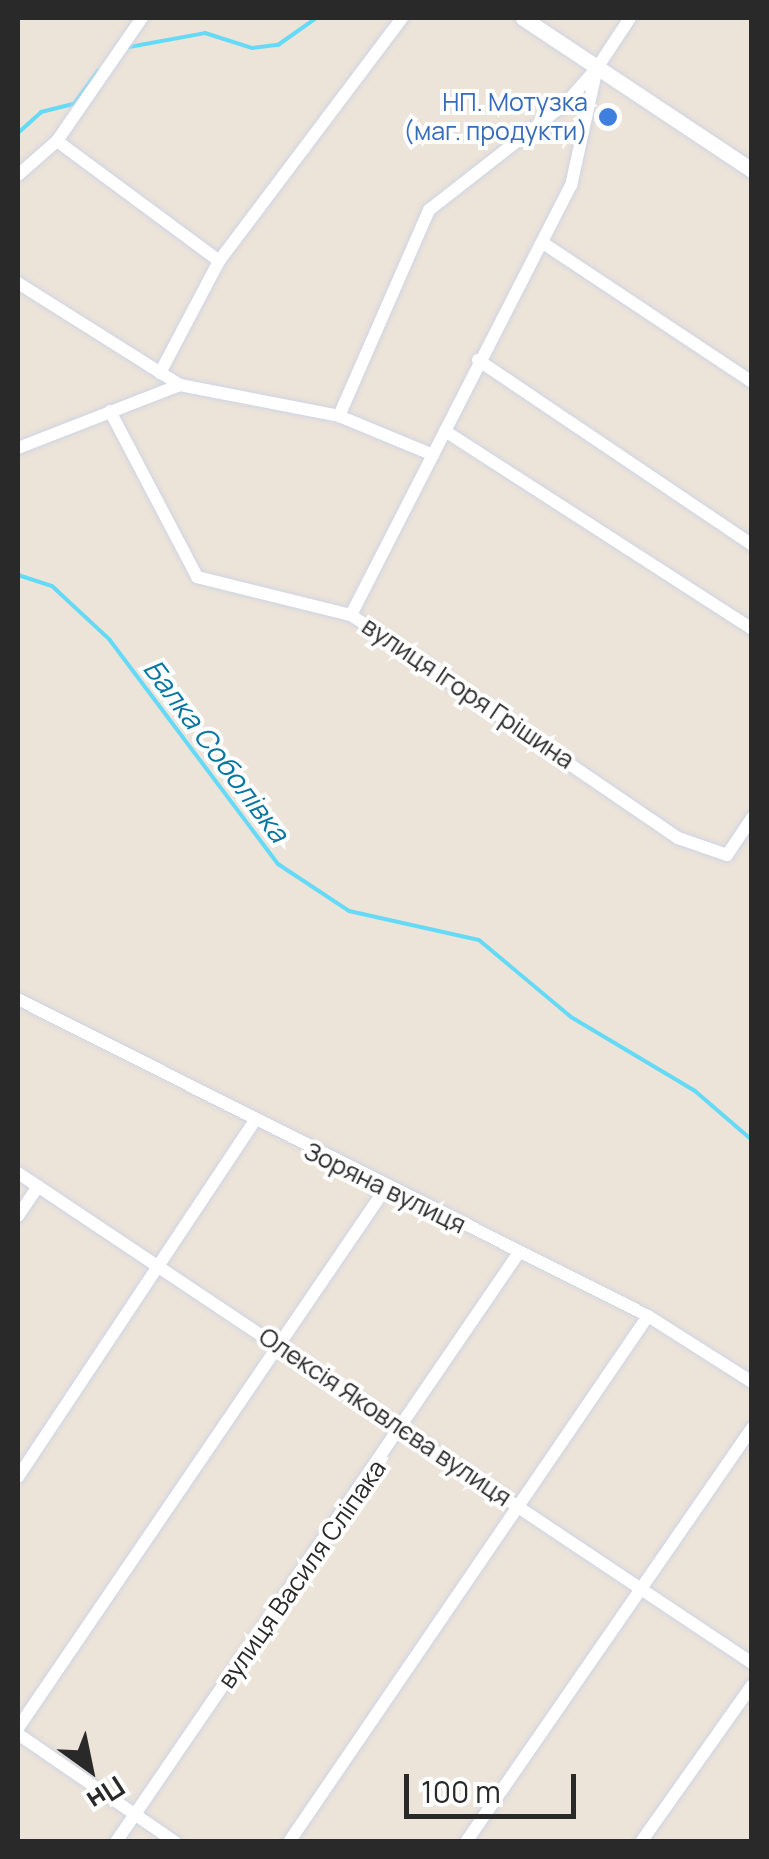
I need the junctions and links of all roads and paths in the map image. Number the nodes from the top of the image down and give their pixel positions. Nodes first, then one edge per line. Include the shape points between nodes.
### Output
1 (142, 18) edge
2 (402, 18) edge
3 (522, 18) edge
4 (630, 18) edge
5 (596, 68) junction
6 (58, 141) junction
7 (752, 170) edge
8 (18, 175) edge
9 (542, 243) junction
10 (219, 261) junction
11 (18, 283) edge
12 (478, 360) junction
13 (160, 373) junction
14 (752, 382) edge
15 (180, 385) junction
16 (110, 411) junction
17 (338, 416) junction
18 (446, 430) junction
19 (18, 448) edge
20 (433, 455) junction
21 (752, 545) edge
22 (351, 615) junction
23 (751, 627) edge
24 (752, 818) edge
25 (18, 998) edge
26 (252, 1125) junction
27 (18, 1172) edge
28 (38, 1186) junction
29 (386, 1186) junction
30 (18, 1216) edge
31 (518, 1254) junction
32 (163, 1266) junction
33 (648, 1316) junction
34 (282, 1348) junction
35 (752, 1382) edge
36 (402, 1428) junction
37 (752, 1428) edge
38 (18, 1476) edge
39 (522, 1509) junction
40 (640, 1591) junction
41 (752, 1662) edge
42 (752, 1684) edge
43 (18, 1731) edge
44 (134, 1814) junction
45 (116, 1842) edge
46 (175, 1842) edge
47 (289, 1842) edge
48 (466, 1842) edge
49 (641, 1842) edge

1 - 6 street
2 - 10 street
3 - 5 street
4 - 5 street
5 - 7 street
5 - 9 street via 583,150
5 - 17 street via 567,102 428,210
6 - 8 street
6 - 10 street
9 - 12 street
9 - 14 street
10 - 13 street
11 - 13 street
12 - 18 street
12 - 21 street
13 - 15 street
15 - 16 street
15 - 17 street
16 - 19 street
16 - 22 street, вулиця Ігоря Грішина via 197,577
17 - 20 street
18 - 20 street
18 - 23 street
20 - 22 street
22 - 24 street, вулиця Ігоря Грішина via 678,838 727,855
25 - 26 street, Зоряна вулиця
26 - 29 street, Зоряна вулиця
26 - 32 street
27 - 28 street, Олексія Яковлєва вулиця
28 - 30 street
28 - 32 street, Олексія Яковлєва вулиця
29 - 31 street, Зоряна вулиця
29 - 34 street
31 - 33 street, Зоряна вулиця
31 - 36 street, вулиця Василя Сліпака
32 - 34 street, Олексія Яковлєва вулиця
32 - 38 street
33 - 35 street, Зоряна вулиця
33 - 39 street
34 - 36 street, Олексія Яковлєва вулиця
34 - 43 street
36 - 39 street, Олексія Яковлєва вулиця
36 - 44 street, вулиця Василя Сліпака
37 - 40 street
39 - 40 street, Олексія Яковлєва вулиця
39 - 47 street
40 - 41 street, Олексія Яковлєва вулиця
40 - 48 street
42 - 49 street
43 - 44 street
44 - 45 street, вулиця Василя Сліпака
44 - 46 street

